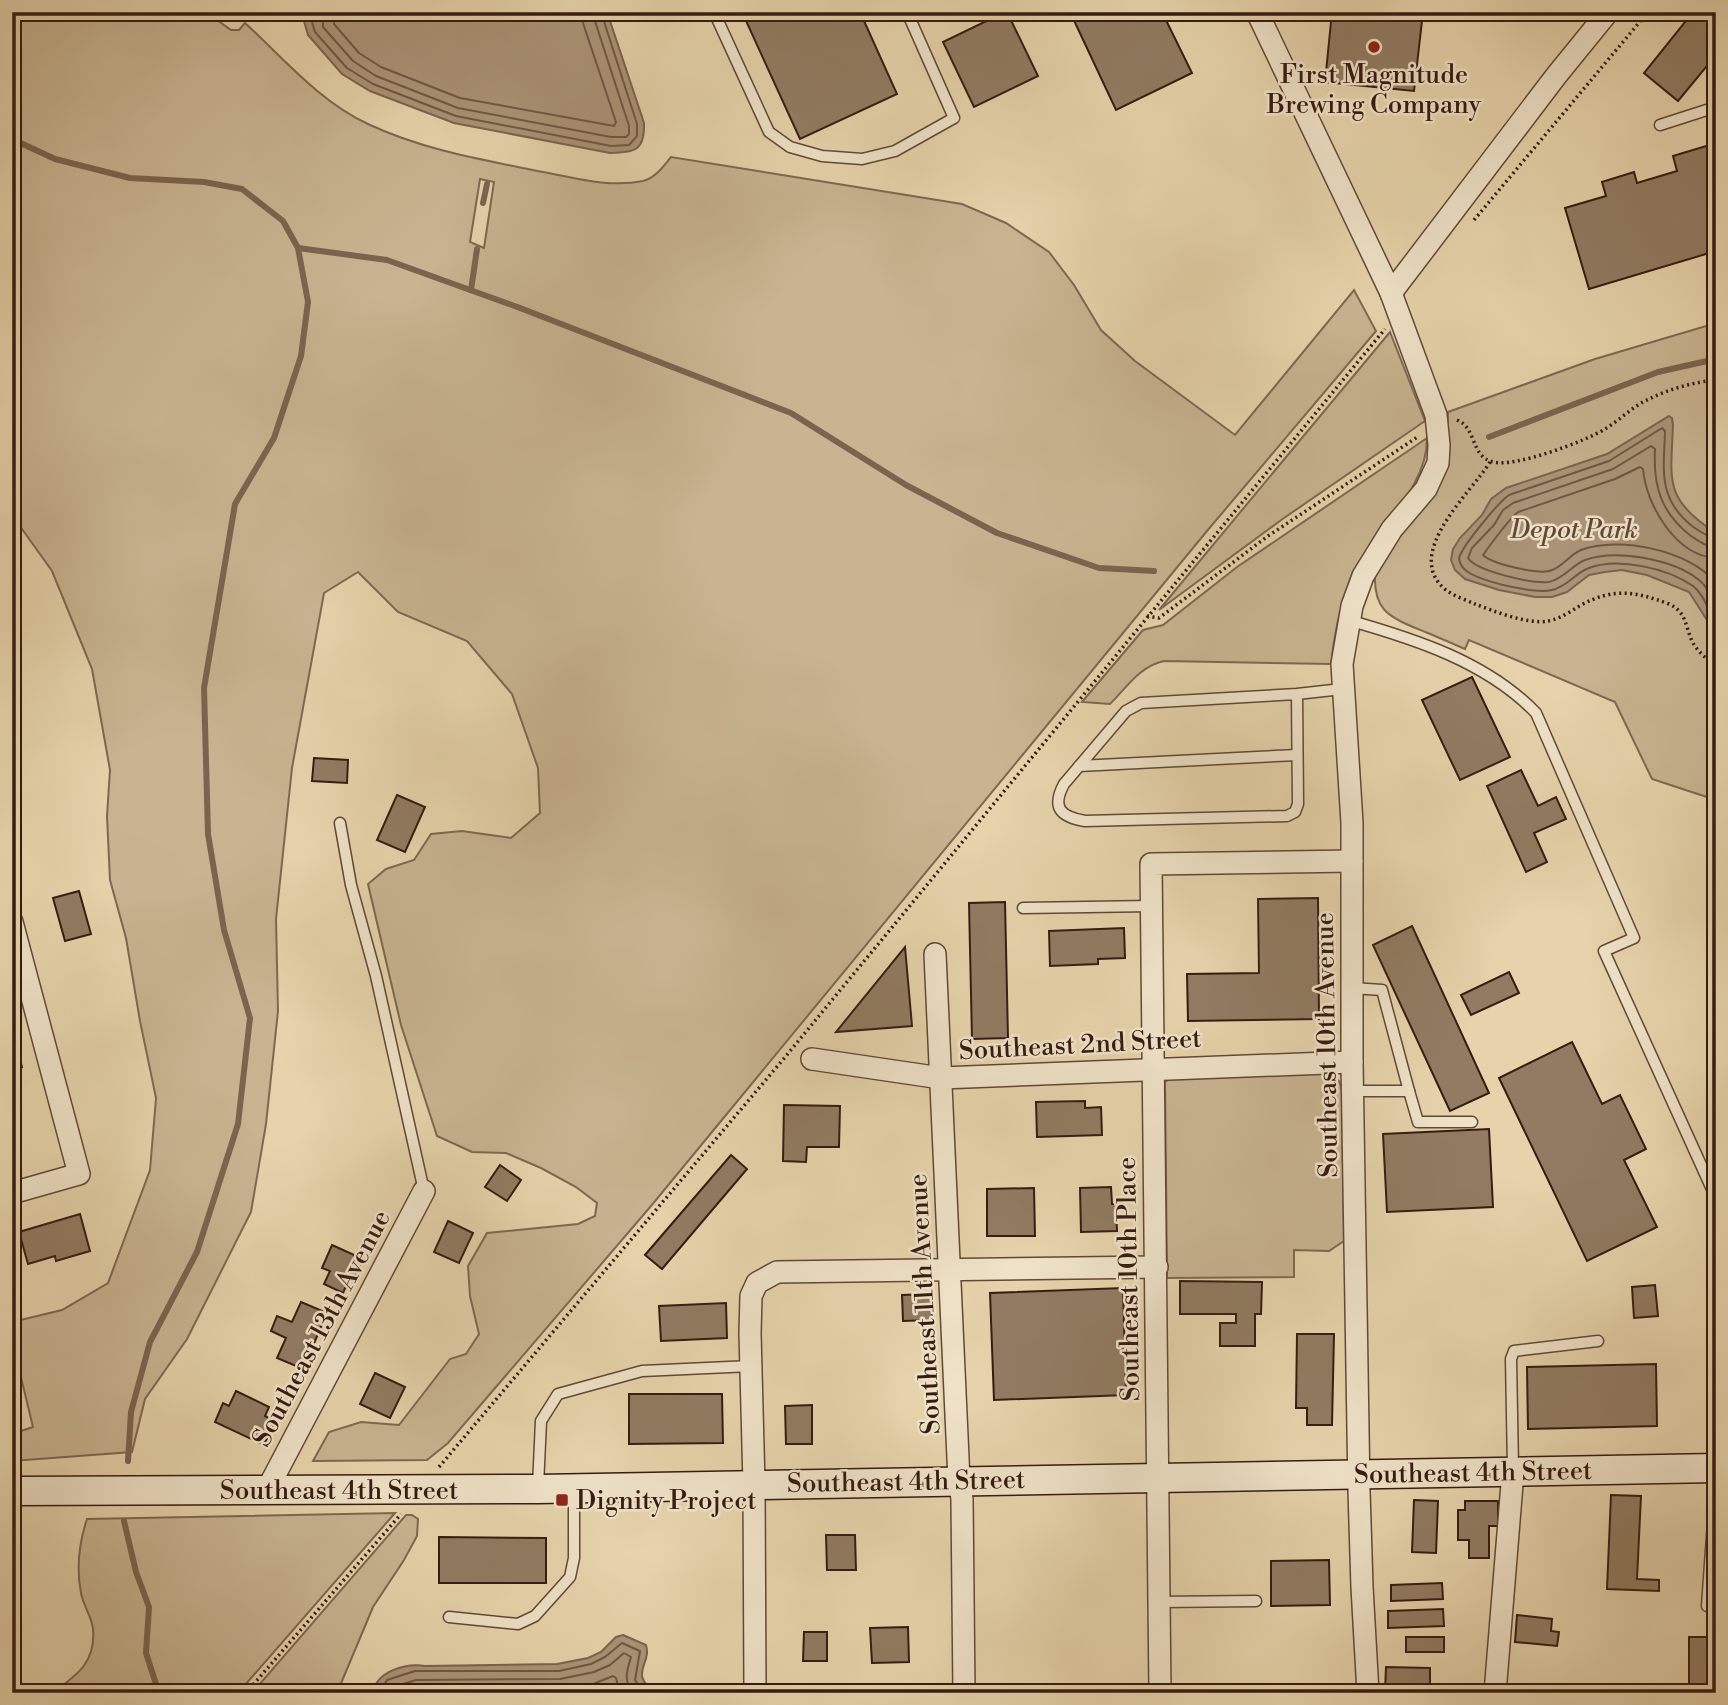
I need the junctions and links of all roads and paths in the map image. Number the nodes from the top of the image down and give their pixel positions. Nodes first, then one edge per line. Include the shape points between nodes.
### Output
1 (714, 12) edge
2 (907, 12) edge
3 (1257, 12) edge
4 (1608, 12) edge
5 (1648, 12) edge
6 (1716, 107) edge
7 (1660, 125) dead end
8 (1473, 221) dead end
9 (1391, 293) junction
10 (1387, 327) dead end
11 (1716, 380) edge
12 (1716, 421) edge
13 (1437, 425) junction
14 (1490, 461) junction
15 (1716, 472) edge
16 (1147, 615) junction
17 (1348, 620) junction
18 (1716, 666) edge
19 (1342, 689) junction
20 (1297, 694) junction
21 (1297, 755) junction
22 (1079, 766) junction
23 (340, 823) dead end
24 (1352, 861) junction
25 (1151, 906) junction
26 (1023, 908) dead end
27 (12, 922) edge
28 (935, 954) dead end
29 (19, 975) edge
30 (1352, 988) junction
31 (812, 1059) dead end
32 (1352, 1062) junction
33 (1152, 1068) junction
34 (941, 1078) junction
35 (1354, 1091) junction
36 (1409, 1091) junction
37 (1472, 1122) dead end
38 (424, 1191) joint
39 (12, 1193) edge
40 (1716, 1198) edge
41 (1157, 1267) junction
42 (950, 1270) junction
43 (1598, 1341) dead end
44 (751, 1366) junction
45 (1716, 1468) edge
46 (1513, 1472) junction
47 (1359, 1474) junction
48 (1158, 1476) junction
49 (960, 1480) junction
50 (1716, 1480) edge
51 (754, 1484) junction
52 (575, 1488) junction
53 (538, 1489) junction
54 (267, 1490) junction
55 (420, 1490) junction
56 (12, 1492) edge
57 (1256, 1601) dead end
58 (1159, 1602) junction
59 (1707, 1606) dead end
60 (449, 1617) dead end
61 (246, 1693) edge
62 (755, 1693) edge
63 (964, 1693) edge
64 (1160, 1693) edge
65 (1368, 1693) edge
66 (1495, 1693) edge

1 - 2 lane via 769,132 790,147 822,156 862,159 895,151 954,118
3 - 9 street
4 - 9 street
5 - 8 path
6 - 7 lane
9 - 13 street
10 - 16 path
11 - 14 path via 1650,398 1606,429 1568,445 1513,462
12 - 15 path via 1711,451
13 - 14 path via 1455,419 1466,425 1476,449
13 - 16 path via 1268,536 1159,618
13 - 17 street, Southeast 10th Avenue via 1439,454 1434,476 1372,558
14 - 18 path via 1437,534 1432,567 1445,589 1501,613 1540,622 1608,593 1656,600 1679,610 1694,643
16 - 55 path via 786,1056
17 - 19 street, Southeast 10th Avenue
17 - 40 lane via 1407,637 1466,663 1517,693 1536,713 1634,938 1604,951
19 - 20 lane
19 - 24 street, Southeast 10th Avenue
20 - 21 lane
20 - 22 lane via 1141,703 1126,711
21 - 22 lane
21 - 22 lane via 1298,804 1287,816 1076,819 1060,811 1057,804 1058,795
23 - 38 lane
24 - 25 street, Southeast 10th Place via 1151,863
24 - 30 street, Southeast 10th Avenue
25 - 26 lane
25 - 33 street, Southeast 10th Place
27 - 29 street
28 - 34 street, Southeast 11th Avenue
29 - 39 street via 79,1174
30 - 32 street, Southeast 10th Avenue
30 - 36 lane via 1382,990
31 - 34 street, Southeast 2nd Street
32 - 33 street, Southeast 2nd Street
32 - 35 street, Southeast 10th Avenue
33 - 34 street, Southeast 2nd Street
33 - 41 street, Southeast 10th Place
34 - 42 street, Southeast 11th Avenue
35 - 36 lane
35 - 47 street, Southeast 10th Avenue
36 - 37 lane via 1418,1122
38 - 54 street, Southeast 13th Avenue
41 - 42 street
41 - 48 street, Southeast 10th Place
42 - 44 street via 777,1272 758,1283 751,1296
42 - 49 street, Southeast 11th Avenue
43 - 46 lane via 1514,1351
44 - 51 street
44 - 53 lane via 642,1371 558,1394 541,1421
45 - 46 street, Southeast 4th Street
46 - 47 street, Southeast 4th Street
46 - 66 street
47 - 48 street, Southeast 4th Street
47 - 65 street, Southeast 10th Avenue
48 - 49 street, Southeast 4th Street
48 - 58 street, Southeast 10th Place
49 - 51 street, Southeast 4th Street
49 - 63 street, Southeast 11th Avenue
50 - 59 lane
51 - 52 street, Southeast 4th Street
51 - 62 street
52 - 53 street, Southeast 4th Street
52 - 60 lane via 570,1577 551,1600 535,1616 518,1624
53 - 55 street, Southeast 4th Street
54 - 55 street, Southeast 4th Street
54 - 56 street, Southeast 4th Street
55 - 61 path
57 - 58 lane
58 - 64 street, Southeast 10th Place

